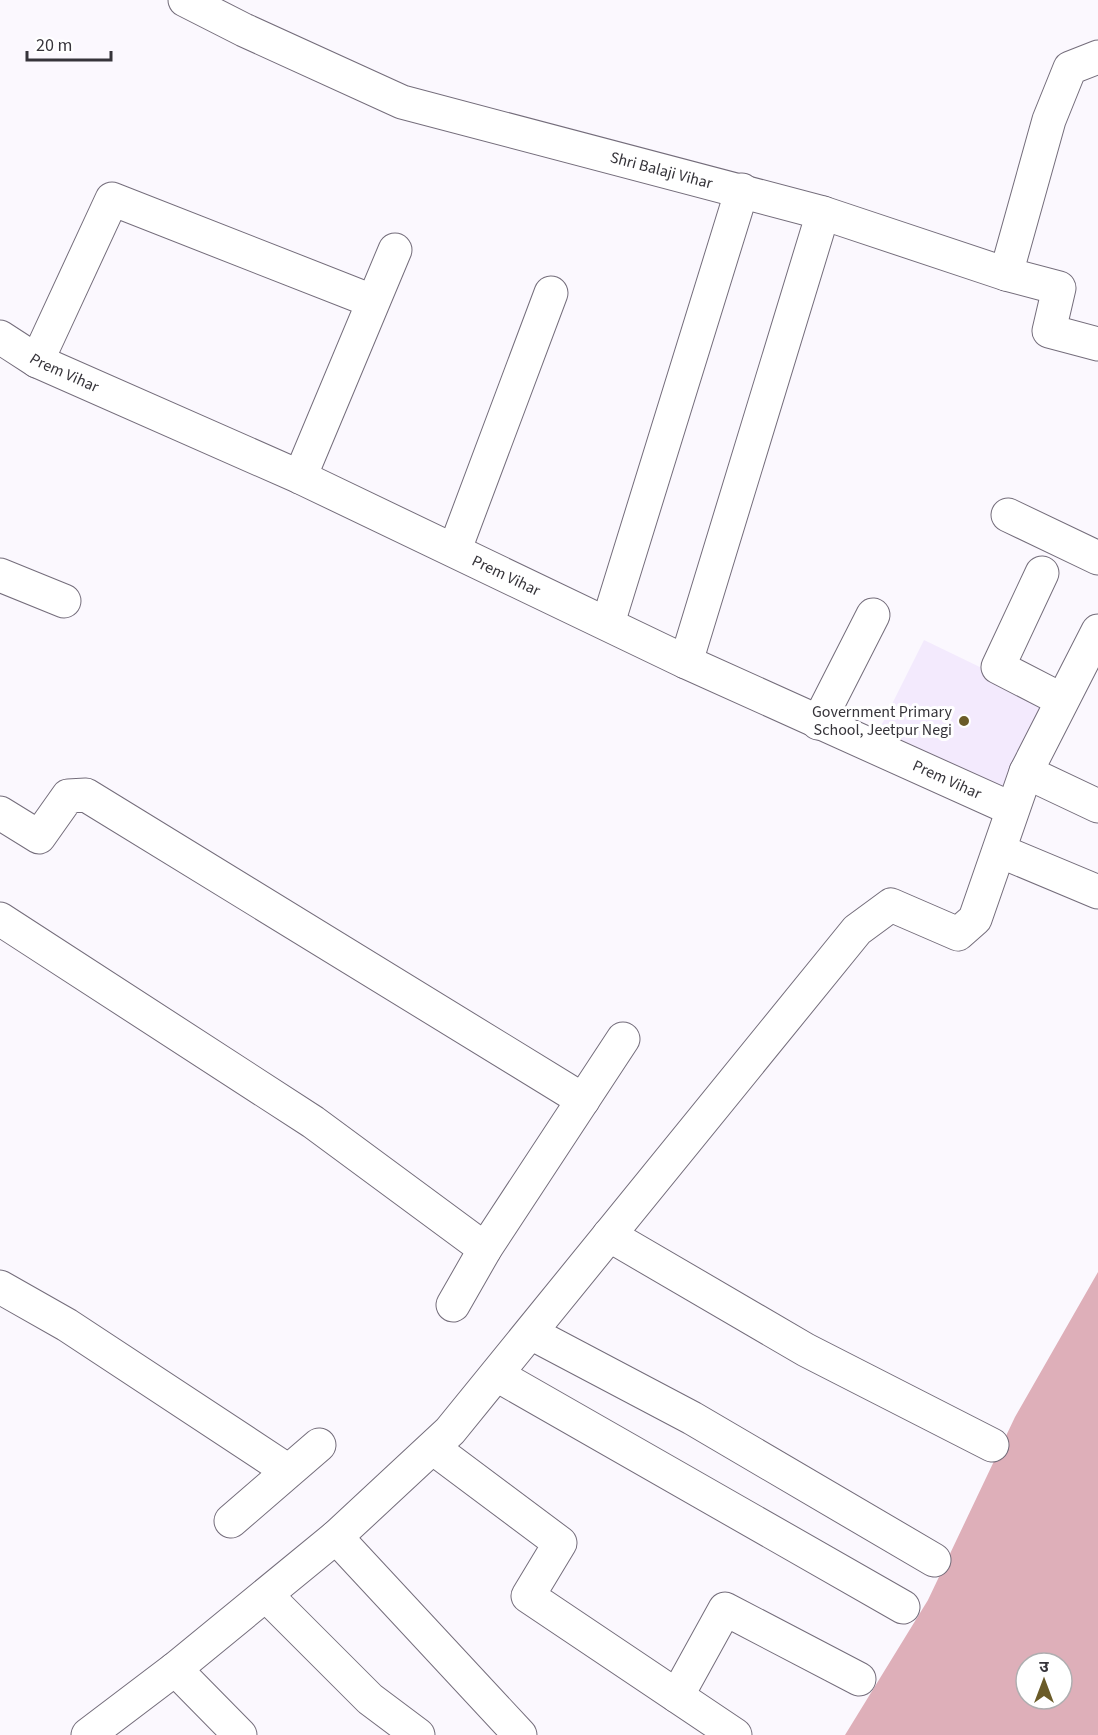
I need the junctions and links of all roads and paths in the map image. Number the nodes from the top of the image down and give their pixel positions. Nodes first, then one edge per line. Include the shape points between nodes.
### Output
1 (184, 0) edge
2 (1098, 57) edge
3 (742, 190) junction
4 (823, 213) junction
5 (395, 250) dead end
6 (1006, 274) junction
7 (551, 293) dead end
8 (372, 301) junction
9 (0, 338) edge
10 (1098, 344) edge
11 (37, 361) junction
12 (300, 477) junction
13 (1008, 515) dead end
14 (455, 549) junction
15 (1098, 558) edge
16 (1042, 573) dead end
17 (0, 575) edge
18 (64, 601) dead end
19 (873, 615) dead end
20 (608, 623) junction
21 (1098, 631) edge
22 (687, 662) junction
23 (1078, 686) edge
24 (818, 723) junction
25 (1026, 772) junction
26 (1098, 806) edge
27 (1012, 809) junction
28 (0, 813) edge
29 (1000, 851) junction
30 (1098, 892) edge
31 (0, 920) edge
32 (623, 1039) dead end
33 (583, 1100) junction
34 (609, 1235) junction
35 (485, 1249) junction
36 (0, 1287) edge
37 (453, 1305) dead end
38 (531, 1332) junction
39 (497, 1375) junction
40 (319, 1445) dead end
41 (992, 1445) dead end
42 (433, 1448) junction
43 (287, 1470) junction
44 (231, 1521) dead end
45 (336, 1537) junction
46 (934, 1560) dead end
47 (266, 1595) junction
48 (903, 1607) dead end
49 (175, 1669) junction
50 (859, 1679) dead end
51 (677, 1696) junction
52 (88, 1735) edge
53 (240, 1735) edge
54 (418, 1735) edge
55 (520, 1735) edge
56 (735, 1735) edge

1 - 3 street, Shri Balaji Vihar via 402,102
2 - 6 street via 1070,68 1049,120
3 - 4 street, Shri Balaji Vihar
3 - 20 street
4 - 6 street, Shri Balaji Vihar
4 - 22 street
5 - 8 street
6 - 10 street, Shri Balaji Vihar via 1059,288 1049,331
7 - 14 street
8 - 11 street via 112,199
8 - 12 street
9 - 11 street, Prem Vihar
11 - 12 street, Prem Vihar
12 - 14 street, Prem Vihar
13 - 15 street
14 - 20 street, Prem Vihar
16 - 23 street via 998,667
17 - 18 street
19 - 24 street
20 - 22 street, Prem Vihar
21 - 23 street
22 - 24 street, Prem Vihar
23 - 25 street
24 - 27 street, Prem Vihar
25 - 26 street
25 - 27 street
27 - 29 street
28 - 33 street via 39,837 68,796 86,795
29 - 30 street
29 - 34 street via 975,919 958,934 891,905 857,930
31 - 35 street via 312,1122
32 - 33 street
33 - 35 street
34 - 38 street
34 - 41 street via 806,1350
35 - 37 street
36 - 43 street via 67,1325
38 - 39 street
38 - 46 street via 692,1418
39 - 42 street
39 - 48 street
40 - 43 street
42 - 45 street
42 - 51 street via 560,1543 528,1596
43 - 44 street
45 - 47 street
45 - 55 street
47 - 49 street
47 - 54 street via 370,1699
49 - 52 street
49 - 53 street
50 - 51 street via 725,1610
51 - 56 street

